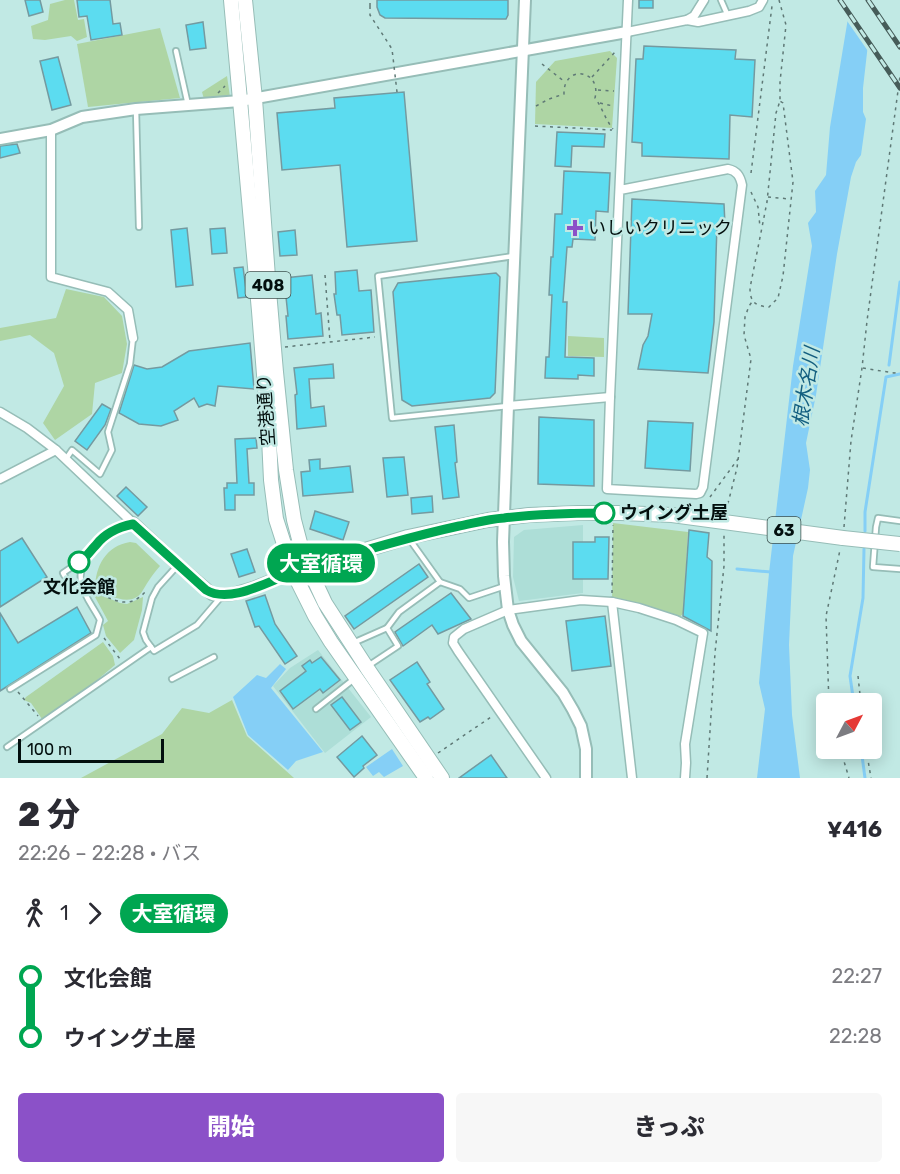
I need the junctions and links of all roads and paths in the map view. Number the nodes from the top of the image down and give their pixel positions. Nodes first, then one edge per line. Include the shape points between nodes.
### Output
1 (231, 0) edge
2 (245, 0) edge
3 (370, 0) edge
4 (525, 0) edge
5 (628, 0) edge
6 (704, 0) edge
7 (722, 0) edge
8 (763, 0) edge
9 (779, 0) edge
10 (772, 6) dead end
11 (728, 16) junction
12 (687, 20) junction
13 (627, 32) junction
14 (176, 51) dead end
15 (523, 51) junction
16 (617, 51) dead end
17 (542, 64) dead end
18 (900, 76) edge
19 (591, 78) junction
20 (566, 82) junction
21 (231, 83) dead end
22 (597, 90) junction
23 (613, 91) dead end
24 (397, 92) dead end
25 (211, 95) dead end
26 (255, 99) junction
27 (240, 101) junction
28 (780, 101) junction
29 (599, 103) junction
30 (188, 105) junction
31 (536, 106) dead end
32 (617, 106) dead end
33 (136, 109) junction
34 (535, 126) dead end
35 (51, 130) junction
36 (0, 139) edge
37 (752, 172) dead end
38 (749, 189) dead end
39 (620, 190) junction
40 (767, 197) junction
41 (791, 199) junction
42 (139, 227) dead end
43 (761, 231) junction
44 (514, 256) junction
45 (324, 275) dead end
46 (753, 302) junction
47 (379, 337) dead end
48 (133, 338) joint
49 (330, 342) junction
50 (283, 347) dead end
51 (862, 368) junction
52 (900, 372) edge
53 (610, 397) junction
54 (508, 406) junction
55 (0, 412) edge
56 (56, 450) junction
57 (738, 458) junction
58 (65, 459) junction
59 (0, 479) edge
60 (710, 497) dead end
61 (504, 518) junction
62 (900, 521) edge
63 (613, 522) dead end
64 (725, 523) junction
65 (133, 524) junction
66 (408, 537) junction
67 (843, 537) junction
68 (900, 544) edge
69 (87, 556) junction
70 (178, 565) junction
71 (308, 567) junction
72 (900, 568) edge
73 (293, 572) junction
74 (440, 582) junction
75 (82, 585) junction
76 (505, 586) junction
77 (150, 587) dead end
78 (94, 591) dead end
79 (223, 595) junction
80 (612, 602) junction
81 (508, 610) junction
82 (387, 628) junction
83 (104, 637) dead end
84 (351, 644) junction
85 (151, 647) junction
86 (214, 657) dead end
87 (120, 659) dead end
88 (367, 668) junction
89 (858, 676) dead end
90 (356, 678) junction
91 (172, 680) dead end
92 (12, 688) joint
93 (829, 693) edge
94 (860, 693) edge
95 (316, 709) dead end
96 (494, 714) dead end
97 (43, 722) junction
98 (7, 747) dead end
99 (436, 754) dead end
100 (843, 759) edge
101 (868, 759) edge
102 (426, 778) edge
103 (442, 778) edge
104 (546, 778) edge
105 (586, 778) edge
106 (632, 778) edge
107 (685, 778) edge
108 (707, 778) edge
109 (849, 778) edge
110 (871, 778) edge

1 - 27 main road, 空港通り / 408
2 - 26 main road, 空港通り / 408
3 - 24 path, bridge via 370,15 392,49
4 - 15 street
5 - 13 street
6 - 12 street
7 - 11 lane
8 - 11 street via 759,7
9 - 28 path via 786,25
10 - 37 path
11 - 12 street via 698,22
12 - 13 street
13 - 15 street
13 - 39 street
14 - 30 lane
15 - 26 street
15 - 44 street
16 - 19 path
17 - 20 path
18 - 51 path
19 - 20 path via 578,73
19 - 22 path
20 - 31 path via 564,94
21 - 25 path
22 - 23 path
22 - 29 path via 595,98
26 - 27 street
26 - 71 main road, 空港通り / 408 via 286,470 294,520
27 - 30 street
27 - 73 main road, 空港通り / 408 via 273,498
28 - 40 path
28 - 41 path via 793,183
29 - 32 path
29 - 34 path via 615,130
30 - 33 street
33 - 35 street via 82,117
33 - 42 lane
35 - 36 street
35 - 48 street via 51,277 108,292 128,310
38 - 43 path via 758,207
39 - 53 street
39 - 53 street via 728,169 740,177 700,493 607,489
40 - 41 path
40 - 43 path
41 - 46 path via 778,298 769,307
43 - 46 path via 750,288
44 - 54 street
44 - 54 lane via 378,276 392,418
45 - 49 path
46 - 57 path via 745,317 744,335 751,359
47 - 49 path
48 - 58 lane via 108,432 112,450 100,474 72,450
49 - 50 path
51 - 52 path
51 - 67 path
53 - 54 street
54 - 61 street
55 - 56 street
56 - 58 street
56 - 59 street
57 - 60 path
57 - 64 path
58 - 65 street
61 - 64 main road, 63 via 621,513
61 - 66 main road, 63
61 - 76 street
62 - 72 lane via 878,518 873,567
63 - 80 path
64 - 67 main road, 63
64 - 108 path
65 - 69 lane via 106,535
65 - 70 street
66 - 71 main road, 63
66 - 74 lane
67 - 68 main road, 63, bridge
67 - 93 path via 826,616
69 - 75 lane via 81,571
69 - 75 lane via 63,573 70,586
70 - 79 street via 206,590
70 - 85 lane via 152,598 143,633
71 - 73 main road, 63
71 - 84 main road, 空港通り / 408
73 - 79 street
73 - 90 main road, 空港通り / 408 via 315,616
74 - 76 lane via 460,589 469,598
74 - 82 lane via 399,612
75 - 92 lane via 100,620 96,635
76 - 81 street
77 - 78 path via 139,599 126,603
79 - 85 lane via 197,625 154,651
80 - 81 street via 581,600
80 - 106 street
80 - 107 street via 667,617 703,633 685,744
81 - 104 street via 464,629 453,643
81 - 105 street via 521,642 573,710 586,749
82 - 84 lane
82 - 88 lane via 398,646
83 - 87 path
84 - 88 main road, 空港通り / 408
85 - 97 lane
86 - 91 lane
88 - 103 main road, 空港通り / 408
89 - 94 path
90 - 95 lane
90 - 102 main road, 空港通り / 408 via 388,733
92 - 97 path
96 - 99 path
97 - 98 lane
100 - 109 path
101 - 110 path

